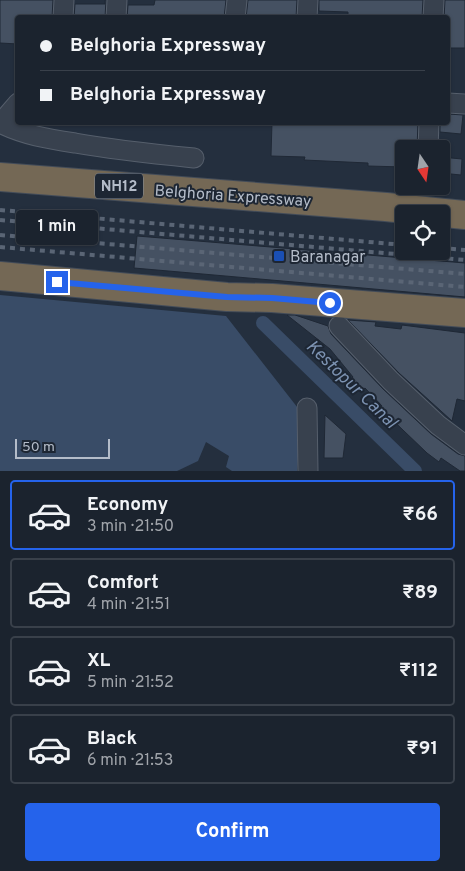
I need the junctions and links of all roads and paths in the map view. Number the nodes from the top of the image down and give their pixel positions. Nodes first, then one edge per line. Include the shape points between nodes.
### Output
1 (64, 0) edge
2 (117, 0) edge
3 (236, 0) edge
4 (308, 0) edge
5 (434, 0) edge
6 (63, 15) edge
7 (116, 15) edge
8 (235, 15) edge
9 (307, 15) edge
10 (433, 15) edge
11 (450, 103) edge
12 (465, 104) edge
13 (5, 118) edge
14 (430, 125) edge
15 (429, 140) edge
16 (194, 158) dead end
17 (0, 177) edge
18 (465, 215) edge
19 (0, 276) edge
20 (465, 313) edge
21 (338, 326) dead end
22 (307, 408) dead end
23 (465, 445) edge
24 (308, 471) edge

1 - 6 street
2 - 7 street
3 - 8 street
4 - 9 street
5 - 10 street
11 - 12 street
13 - 16 street via 21,132 52,140
14 - 15 street
17 - 18 highway, Belghoria Expressway / NH12
19 - 20 highway via 227,297
21 - 23 street via 391,381 438,425
22 - 24 street

